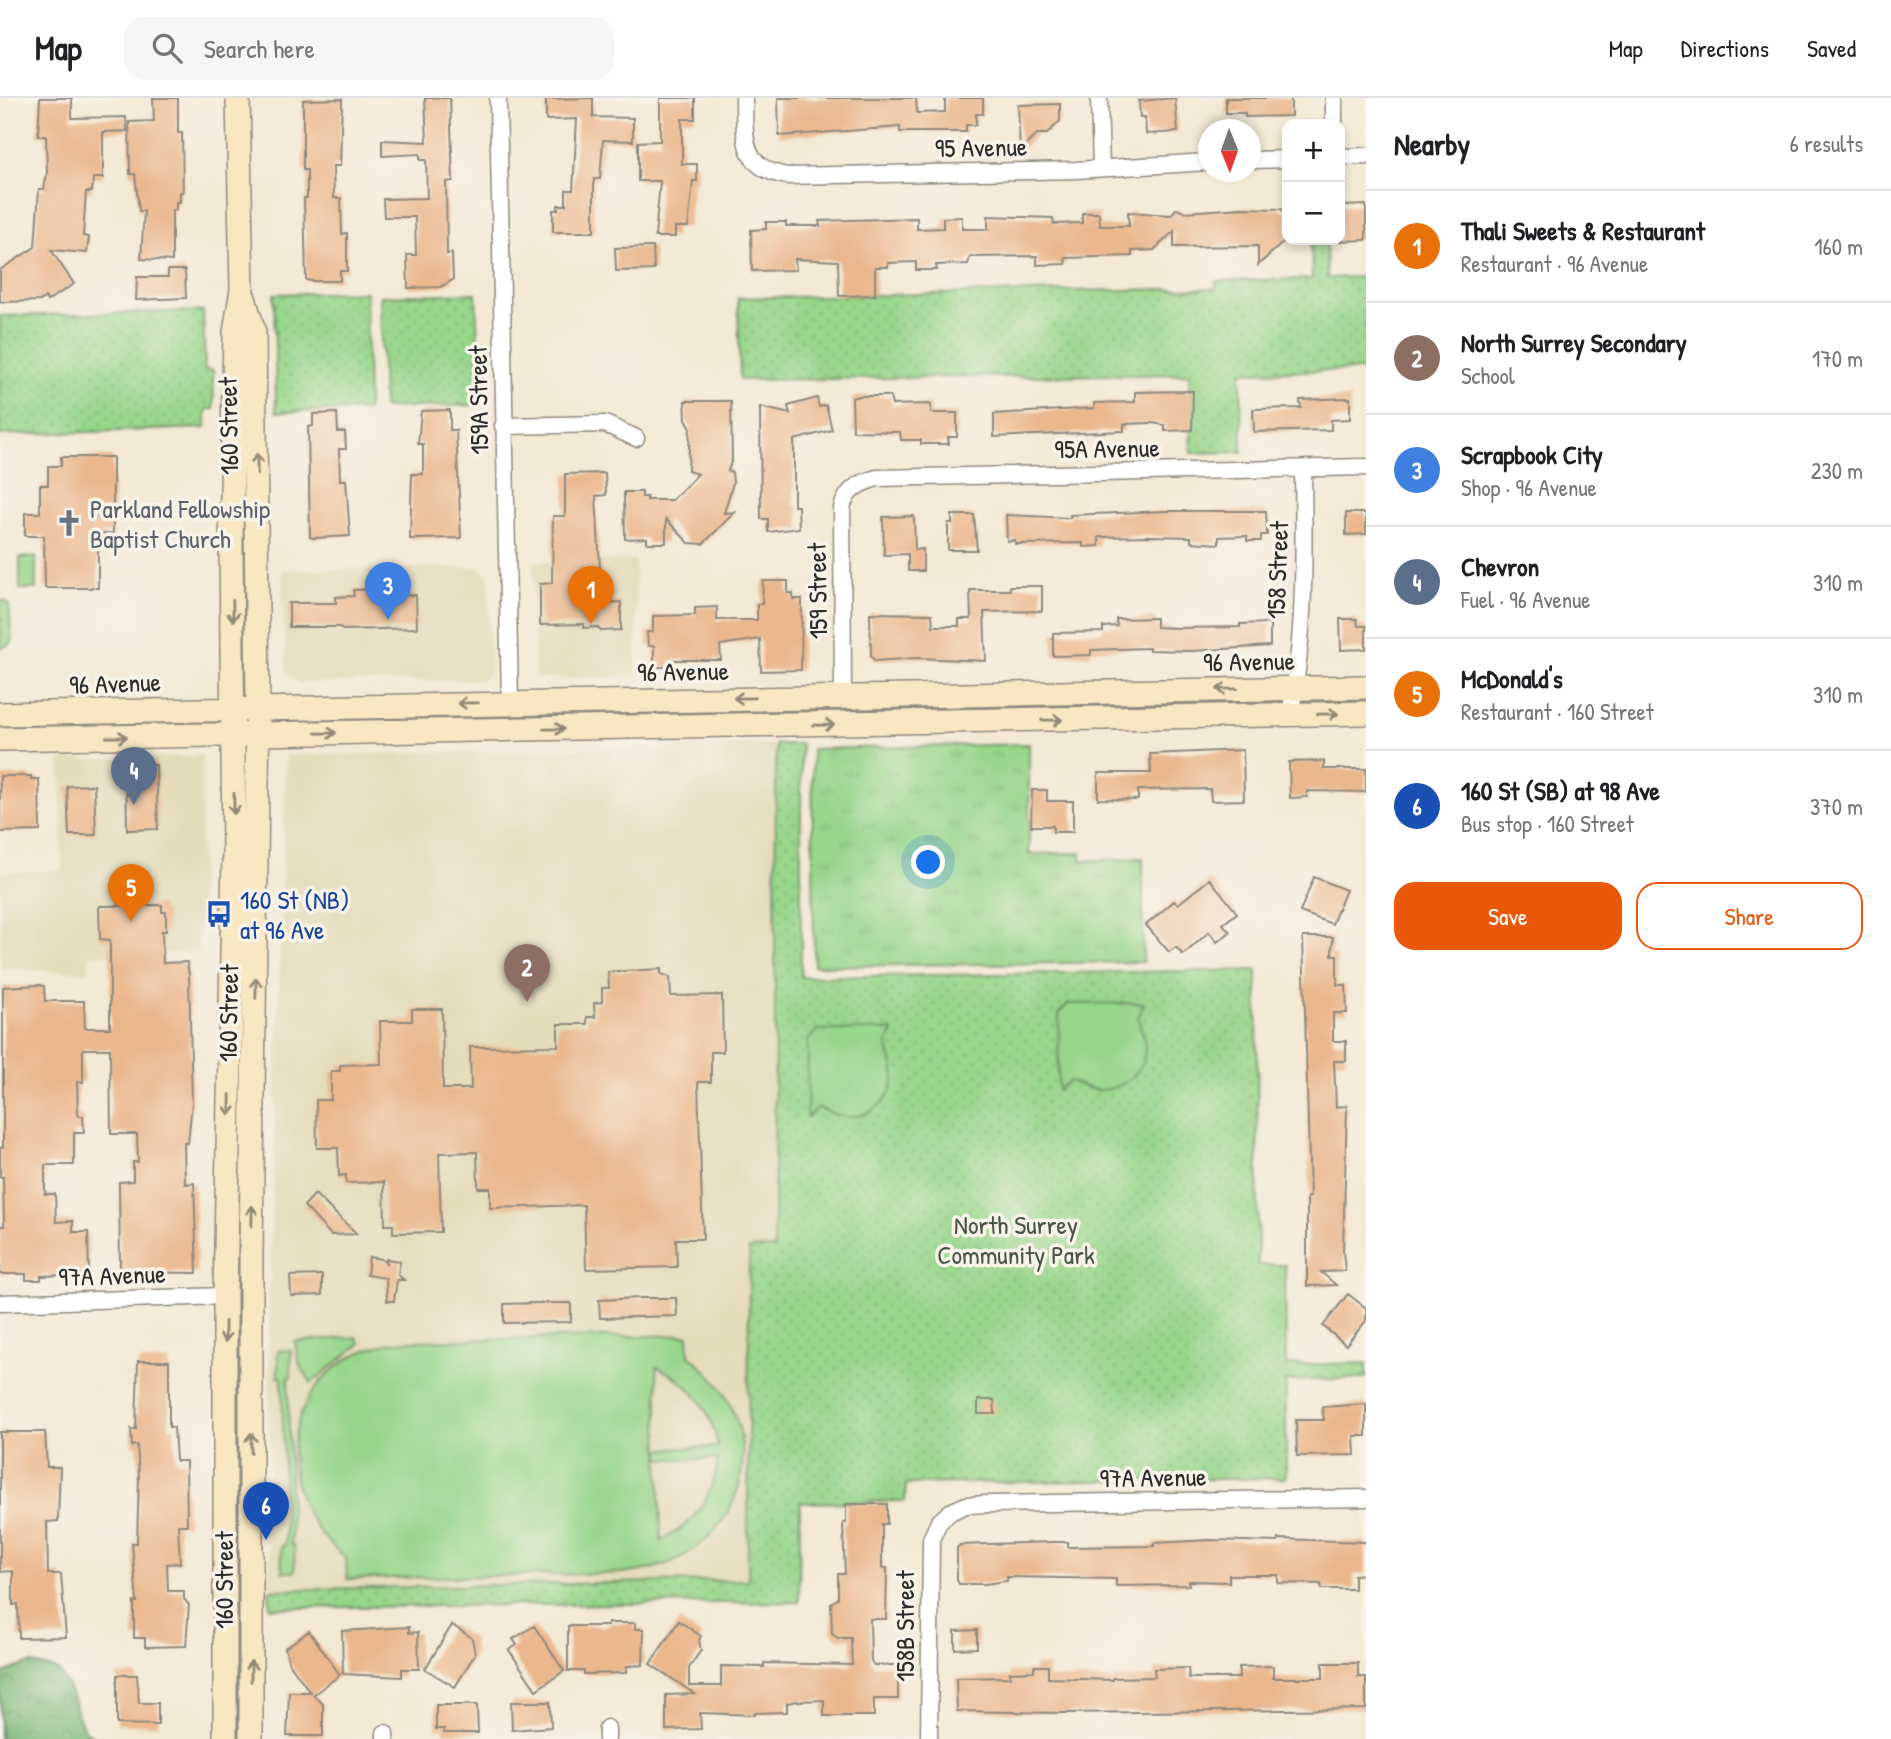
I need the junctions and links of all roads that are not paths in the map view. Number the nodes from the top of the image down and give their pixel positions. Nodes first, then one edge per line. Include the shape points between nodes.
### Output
1 (238, 98) edge
2 (498, 98) edge
3 (744, 98) edge
4 (1099, 98) edge
5 (1334, 98) edge
6 (1334, 119) edge
7 (1366, 156) edge
8 (1345, 157) edge
9 (1282, 159) edge
10 (1261, 160) edge
11 (1198, 163) edge
12 (1101, 168) junction
13 (242, 289) junction
14 (503, 426) junction
15 (636, 438) dead end
16 (1366, 467) edge
17 (1303, 469) junction
18 (852, 489) joint
19 (1366, 687) edge
20 (1295, 688) junction
21 (843, 696) junction
22 (510, 702) junction
23 (258, 707) junction
24 (234, 708) junction
25 (1366, 713) edge
26 (0, 714) edge
27 (1290, 714) junction
28 (234, 735) junction
29 (258, 735) junction
30 (0, 739) edge
31 (225, 1296) junction
32 (0, 1303) edge
33 (1366, 1498) edge
34 (944, 1516) joint
35 (225, 1739) edge
36 (251, 1739) edge
37 (929, 1739) edge

1 - 13 main road, 160 Street
2 - 14 street, 159A Street
3 - 12 street, 95 Avenue via 748,153 771,173 786,176
4 - 12 street
5 - 6 street
7 - 8 street
9 - 10 street
11 - 12 street, 95 Avenue
23 -> 13 main road, 160 Street via 254,332
13 -> 24 main road, 160 Street via 234,332
14 - 15 street via 605,424
14 - 22 street, 159A Street
16 - 17 street, 95A Avenue
17 - 18 street, 95A Avenue via 877,478
17 - 20 street, 158 Street via 1305,568
18 - 21 street, 159 Street via 842,508 840,543
19 - 20 main road, 96 Avenue
20 -> 21 main road, 96 Avenue
20 - 27 street, 158 Street
21 -> 22 main road, 96 Avenue
22 -> 23 main road, 96 Avenue
23 - 24 main road, 96 Avenue
23 - 29 main road, 160 Street
24 - 26 main road, 96 Avenue
24 - 28 main road, 160 Street
27 -> 25 main road, 96 Avenue
29 -> 27 main road, 96 Avenue
28 - 29 main road, 96 Avenue
30 -> 28 main road, 96 Avenue
28 -> 31 main road, 160 Street
36 -> 29 main road, 160 Street
31 - 32 street, 97A Avenue
31 -> 35 main road, 160 Street
33 - 34 street, 97A Avenue via 982,1504 958,1507
34 - 37 street, 158B Street via 934,1530 929,1552

